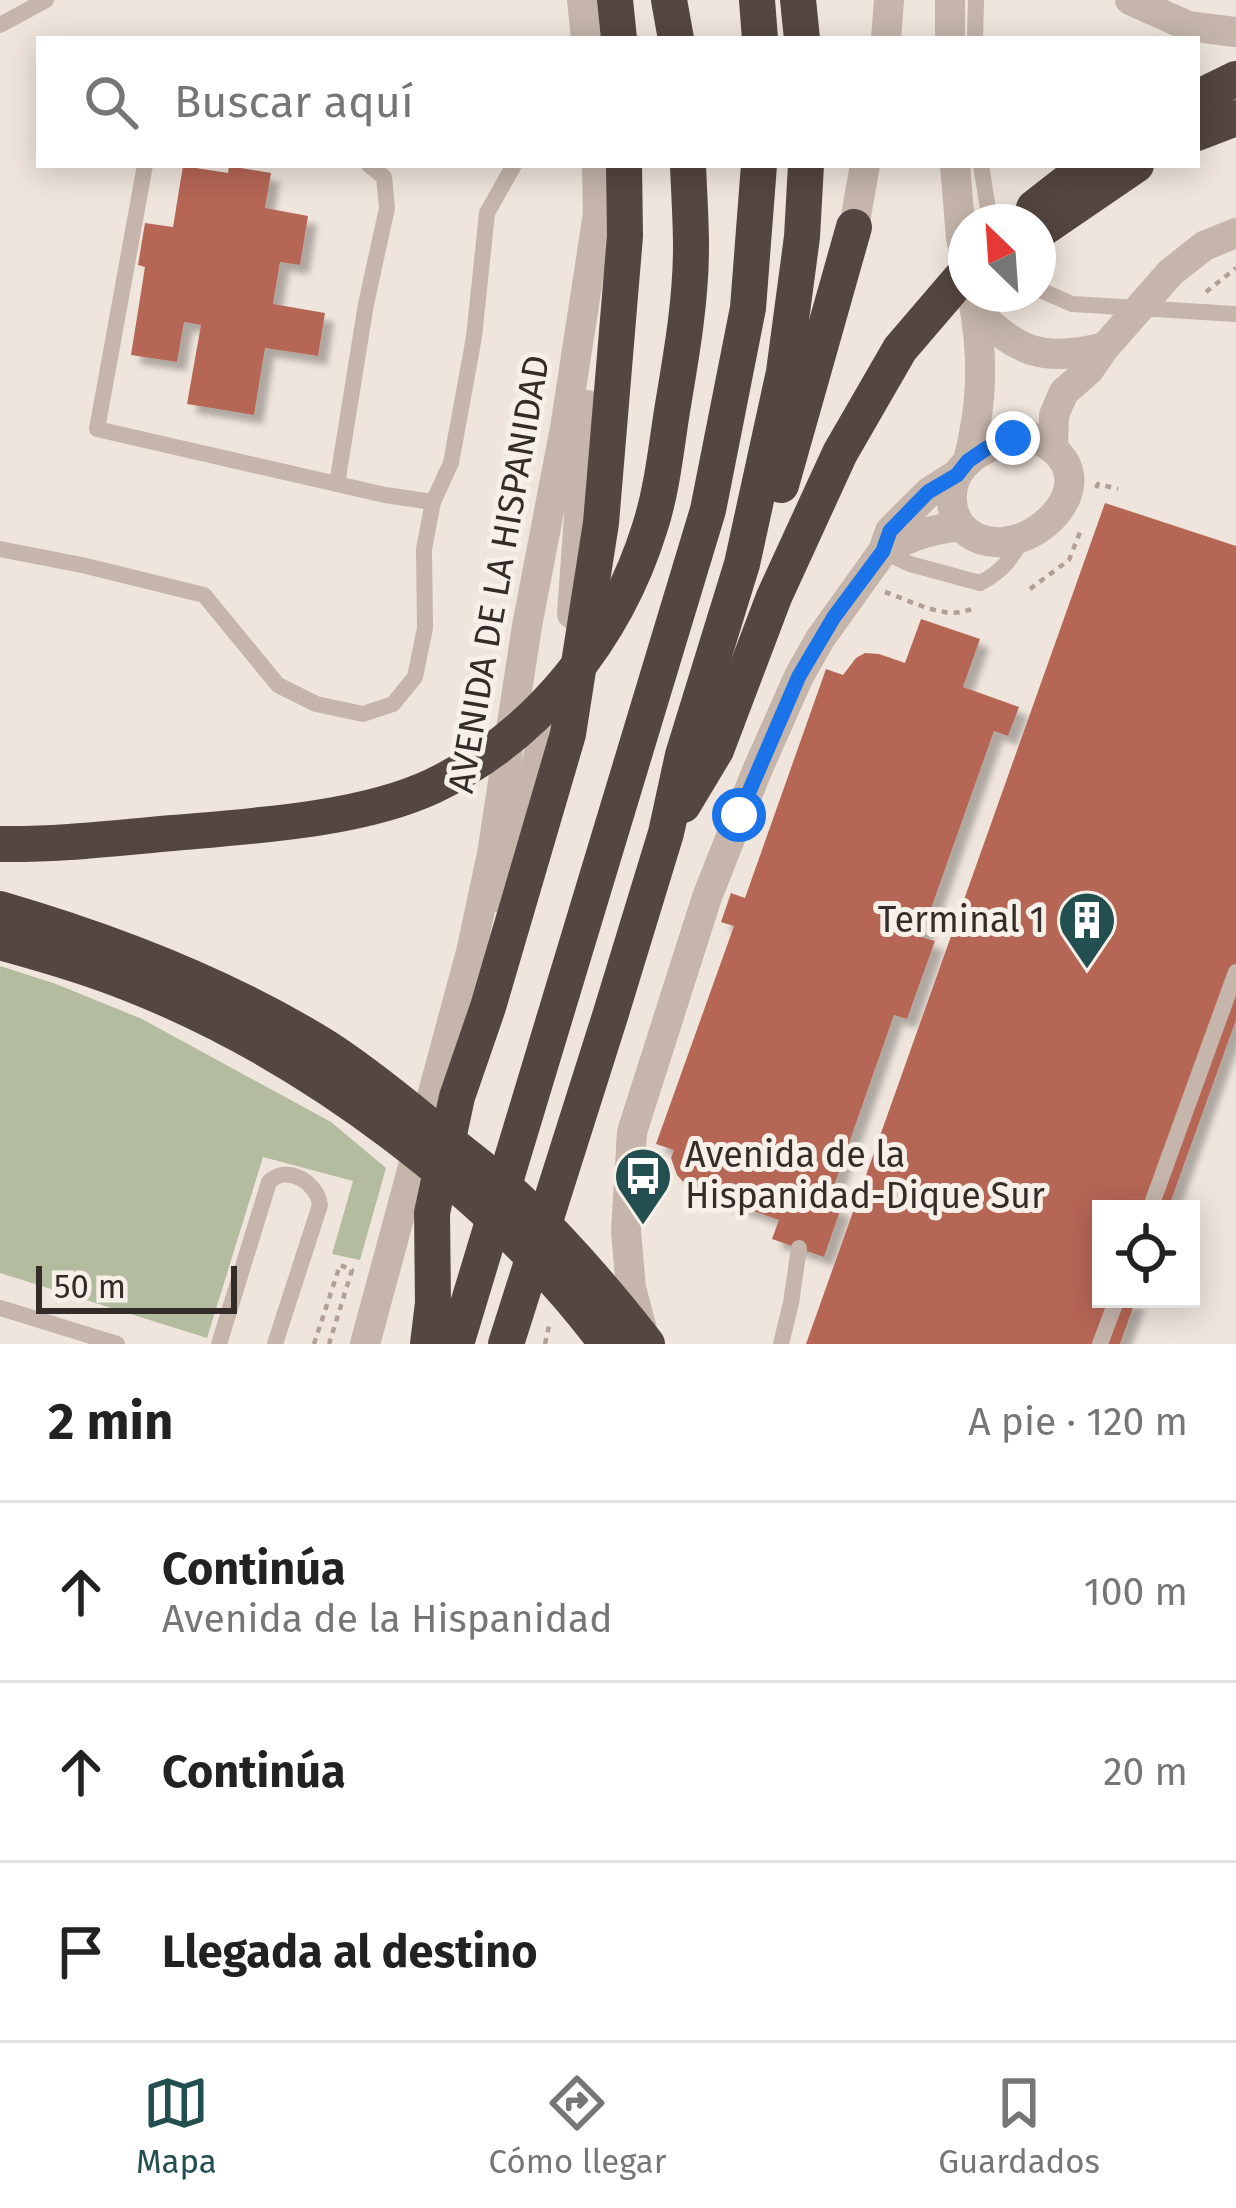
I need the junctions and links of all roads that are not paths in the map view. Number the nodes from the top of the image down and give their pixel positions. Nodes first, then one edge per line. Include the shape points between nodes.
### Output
1 (46, 0) edge
2 (582, 0) edge
3 (615, 0) edge
4 (669, 0) edge
5 (757, 0) edge
6 (798, 0) edge
7 (889, 0) edge
8 (950, 0) edge
9 (976, 0) edge
10 (1130, 0) edge
11 (0, 26) edge
12 (1236, 32) edge
13 (586, 36) edge
14 (619, 36) edge
15 (675, 36) edge
16 (760, 36) edge
17 (802, 36) edge
18 (886, 36) edge
19 (950, 36) edge
20 (975, 36) edge
21 (1236, 79) edge
22 (1200, 97) edge
23 (1236, 118) edge
24 (1200, 132) edge
25 (144, 168) edge
26 (373, 168) edge
27 (512, 168) edge
28 (597, 168) edge
29 (624, 168) edge
30 (688, 168) edge
31 (759, 168) edge
32 (806, 168) edge
33 (865, 168) edge
34 (955, 168) edge
35 (981, 168) edge
36 (1125, 168) edge
37 (1082, 180) edge
38 (959, 204) edge
39 (987, 204) edge
40 (1045, 204) edge
41 (599, 207) junction
42 (1056, 211) edge
43 (854, 227) joint
44 (1236, 233) edge
45 (948, 293) edge
46 (1056, 297) edge
47 (1139, 308) junction
48 (959, 312) edge
49 (974, 312) edge
50 (982, 312) edge
51 (1236, 314) edge
52 (1105, 347) junction
53 (869, 403) junction
54 (1053, 446) junction
55 (963, 468) junction
56 (337, 484) junction
57 (433, 502) junction
58 (961, 526) junction
59 (1025, 535) junction
60 (0, 549) edge
61 (883, 551) junction
62 (742, 564) junction
63 (666, 833) junction
64 (0, 844) edge
65 (0, 909) edge
66 (0, 942) edge
67 (471, 952) junction
68 (1236, 972) edge
69 (319, 1062) junction
70 (1153, 1200) edge
71 (799, 1248) dead end
72 (0, 1307) edge
73 (1114, 1308) edge
74 (117, 1344) edge
75 (219, 1344) edge
76 (275, 1344) edge
77 (365, 1344) edge
78 (428, 1344) edge
79 (456, 1344) edge
80 (506, 1344) edge
81 (607, 1344) edge
82 (646, 1344) edge
83 (781, 1344) edge
84 (1100, 1344) edge

1 - 11 lane
2 - 13 street
3 - 14 highway
4 - 15 highway
5 - 16 highway
6 - 17 highway
7 - 18 street
8 - 19 street
9 - 20 lane
10 - 12 street via 1188,26
21 - 22 highway
23 - 24 highway
25 - 56 lane via 97,429
26 - 56 lane via 384,177 387,208
27 - 57 lane via 487,213 451,464
28 - 41 street, AVENIDA DE LA HISPANIDAD
29 - 78 highway via 601,523 572,710 458,1097 433,1213
30 - 64 highway via 685,331 652,522 601,635 562,687 474,764 372,806 279,824
31 - 79 highway via 748,308 708,510
32 - 62 highway via 784,372
33 - 43 street
34 - 38 street
35 - 39 lane
36 - 37 highway
37 - 40 highway
37 - 42 highway
41 - 67 street, AVENIDA DE LA HISPANIDAD
41 - 67 street, AVENIDA DE LA HISPANIDAD via 571,627 512,861
43 - 62 highway via 781,485
44 - 47 street via 1186,259
45 - 53 highway via 900,349
46 - 47 lane
47 - 51 lane
47 - 52 street
48 - 53 highway
49 - 55 street via 979,420
50 - 52 street via 1000,335 1033,352 1069,356
52 - 54 street via 1064,392
53 - 63 highway via 821,489 716,750
54 - 55 street via 1013,438
54 - 59 street via 1070,476 1066,499 1056,516
55 - 58 street via 951,493
55 - 61 street via 913,507
56 - 57 lane
57 - 60 lane via 415,677 393,704 363,715 278,685 204,595
58 - 59 street via 1000,544
58 - 61 street via 912,535
59 - 61 lane via 1010,563 980,583
61 - 82 street via 820,639 764,754 706,897 632,1132 626,1231
62 - 63 highway
63 - 80 highway
65 - 69 highway via 170,967 257,1009
66 - 69 highway via 130,983
67 - 77 street, AVENIDA DE LA HISPANIDAD
68 - 70 lane
69 - 81 highway via 480,1206
69 - 82 highway via 408,1108 519,1199
71 - 83 lane
72 - 74 lane
73 - 84 lane
75 - 76 lane via 269,1182 283,1174 308,1182 320,1205

